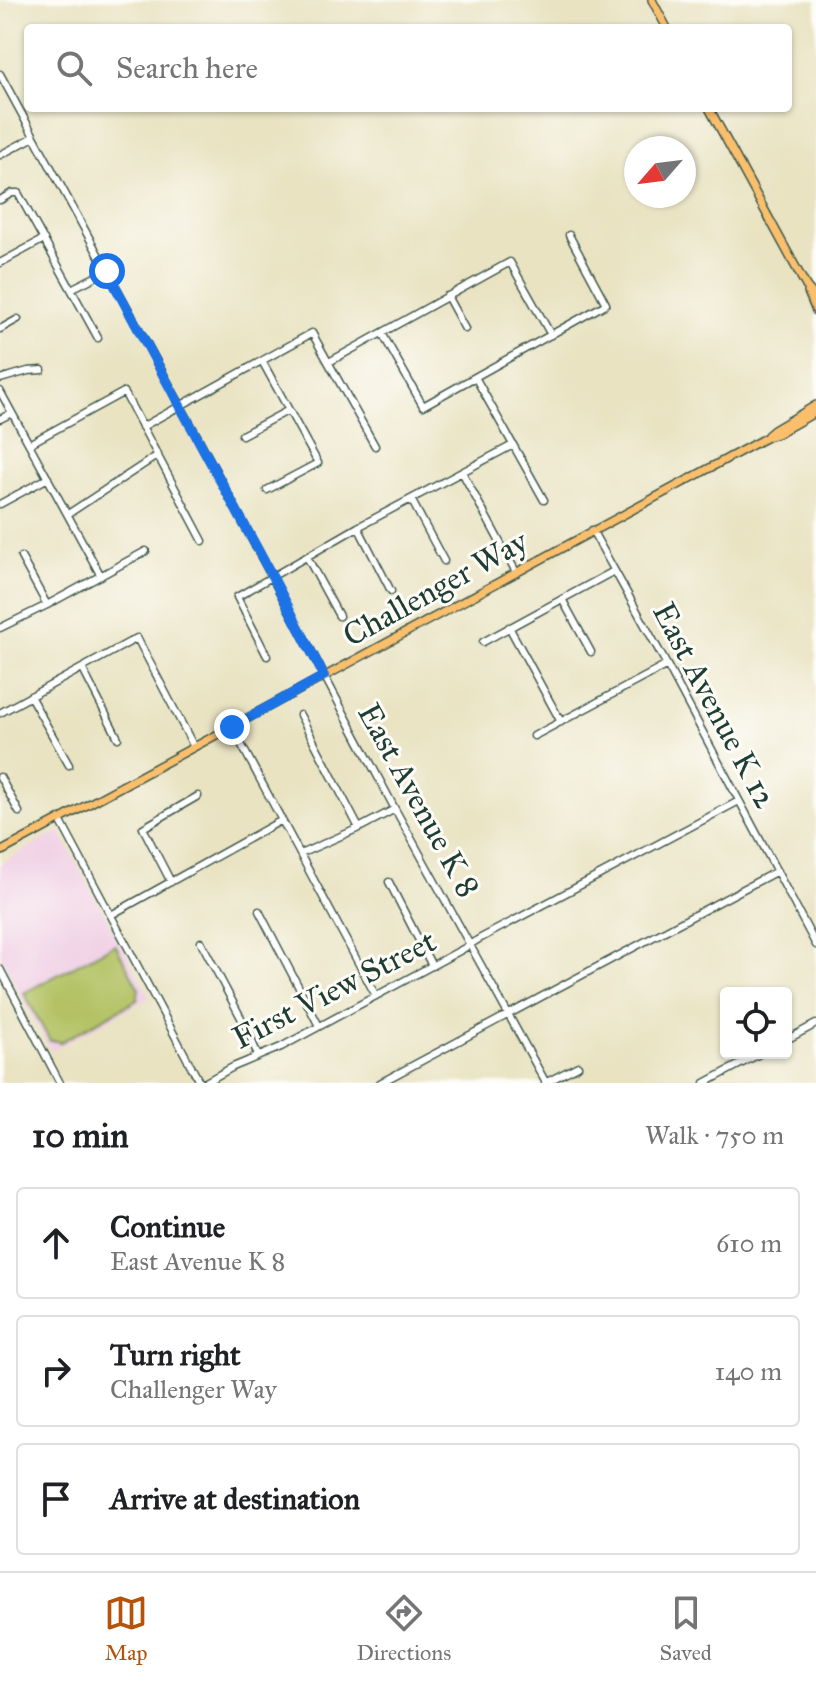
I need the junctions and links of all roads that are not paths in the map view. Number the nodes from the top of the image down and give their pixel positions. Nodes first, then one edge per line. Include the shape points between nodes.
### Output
1 (652, 0) edge
2 (665, 24) edge
3 (0, 74) edge
4 (711, 112) edge
5 (34, 137) junction
6 (0, 155) edge
7 (0, 200) edge
8 (569, 235) dead end
9 (44, 239) junction
10 (0, 263) edge
11 (107, 271) junction
12 (806, 286) junction
13 (71, 289) junction
14 (447, 296) junction
15 (816, 298) edge
16 (816, 311) edge
17 (18, 319) dead end
18 (0, 329) edge
19 (465, 329) dead end
20 (382, 333) junction
21 (551, 335) junction
22 (98, 338) dead end
23 (262, 361) junction
24 (329, 362) junction
25 (42, 370) dead end
26 (475, 377) junction
27 (0, 379) edge
28 (0, 391) edge
29 (816, 405) edge
30 (180, 406) junction
31 (289, 410) junction
32 (816, 412) edge
33 (12, 413) junction
34 (0, 419) edge
35 (142, 427) junction
36 (242, 435) dead end
37 (767, 437) junction
38 (29, 444) junction
39 (513, 445) junction
40 (375, 446) dead end
41 (158, 455) junction
42 (462, 472) junction
43 (48, 478) junction
44 (267, 490) dead end
45 (411, 499) junction
46 (544, 500) dead end
47 (0, 504) edge
48 (68, 514) junction
49 (358, 527) junction
50 (592, 530) junction
51 (203, 541) dead end
52 (146, 551) dead end
53 (21, 557) dead end
54 (307, 557) junction
55 (444, 561) dead end
56 (614, 571) junction
57 (516, 572) junction
58 (101, 576) junction
59 (272, 576) junction
60 (391, 591) dead end
61 (562, 599) junction
62 (47, 605) junction
63 (339, 616) dead end
64 (509, 627) junction
65 (0, 628) edge
66 (483, 642) dead end
67 (591, 652) dead end
68 (267, 656) dead end
69 (667, 665) junction
70 (82, 668) junction
71 (324, 676) junction
72 (30, 696) junction
73 (0, 713) edge
74 (300, 715) dead end
75 (561, 722) junction
76 (232, 727) junction
77 (534, 736) dead end
78 (118, 738) dead end
79 (194, 747) junction
80 (69, 765) dead end
81 (0, 777) edge
82 (198, 796) dead end
83 (739, 801) junction
84 (395, 809) junction
85 (19, 812) dead end
86 (60, 820) junction
87 (282, 820) junction
88 (359, 828) junction
89 (0, 852) edge
90 (300, 854) junction
91 (777, 871) junction
92 (171, 882) junction
93 (389, 882) dead end
94 (259, 911) dead end
95 (111, 915) junction
96 (201, 942) dead end
97 (471, 943) junction
98 (816, 945) edge
99 (432, 966) junction
100 (0, 969) edge
101 (376, 996) junction
102 (509, 1014) junction
103 (816, 1024) edge
104 (319, 1026) junction
105 (792, 1037) edge
106 (258, 1056) junction
107 (750, 1059) edge
108 (578, 1066) dead end
109 (60, 1083) edge
110 (202, 1083) edge
111 (380, 1083) edge
112 (546, 1083) edge
113 (705, 1083) edge

1 - 2 main road
3 - 5 street, East Avenue K 8
4 - 12 main road
5 - 6 street
5 - 11 street, East Avenue K 8
7 - 9 street via 18,193
8 - 21 street via 606,304
9 - 10 street
9 - 13 street
11 - 13 street
11 - 30 street, East Avenue K 8
12 - 15 main road
12 - 16 main road
13 - 22 street
14 - 19 street
14 - 20 street
14 - 21 street via 510,262
17 - 18 street
20 - 24 street
20 - 26 street via 423,406
21 - 26 street
23 - 24 street via 312,333
23 - 30 street
23 - 31 street
24 - 40 street
25 - 27 street
26 - 39 street
28 - 33 street
29 - 37 main road, Challenger Way
30 - 35 street
30 - 59 street, East Avenue K 8
31 - 36 street
31 - 44 street via 318,463
32 - 37 main road, Challenger Way
33 - 34 street
33 - 38 street
35 - 38 street via 124,392
35 - 41 street
37 - 50 main road, Challenger Way
38 - 43 street
39 - 42 street
39 - 46 street
41 - 48 street
41 - 51 street
42 - 45 street
42 - 57 street
43 - 47 street
43 - 48 street
45 - 49 street
45 - 55 street
48 - 58 street
49 - 54 street
49 - 60 street
50 - 56 street, East Avenue K 12
50 - 57 main road, Challenger Way
52 - 58 street
53 - 62 street
54 - 59 street
54 - 63 street
56 - 61 street
56 - 69 street, East Avenue K 12
57 - 71 main road, Challenger Way
58 - 62 street
59 - 68 street via 237,597
59 - 71 street, East Avenue K 8
61 - 64 street
61 - 67 street
62 - 65 street
64 - 66 street
64 - 75 street
69 - 75 street
69 - 83 street, East Avenue K 12
70 - 72 street
70 - 78 street
70 - 79 street via 137,638
71 - 76 main road, Challenger Way
71 - 84 street, East Avenue K 8
72 - 73 street
72 - 80 street
74 - 88 street
75 - 77 street
76 - 79 main road, Challenger Way
76 - 87 street
79 - 86 main road, Challenger Way
81 - 85 street
82 - 92 street via 143,828
83 - 91 street, East Avenue K 12
83 - 97 street, First View Street
84 - 88 street
84 - 97 street, East Avenue K 8
86 - 89 main road, Challenger Way
86 - 95 street
87 - 90 street
87 - 92 street
88 - 90 street
90 - 101 street
91 - 98 street, East Avenue K 12
91 - 102 street
92 - 95 street
93 - 99 street
94 - 104 street
95 - 110 street
96 - 106 street
97 - 99 street, First View Street
97 - 102 street, East Avenue K 8
99 - 101 street, First View Street
100 - 109 street
101 - 104 street, First View Street
102 - 111 street
102 - 112 street, East Avenue K 8
103 - 105 street
104 - 106 street, First View Street
106 - 110 street, First View Street
107 - 113 street
108 - 112 street

